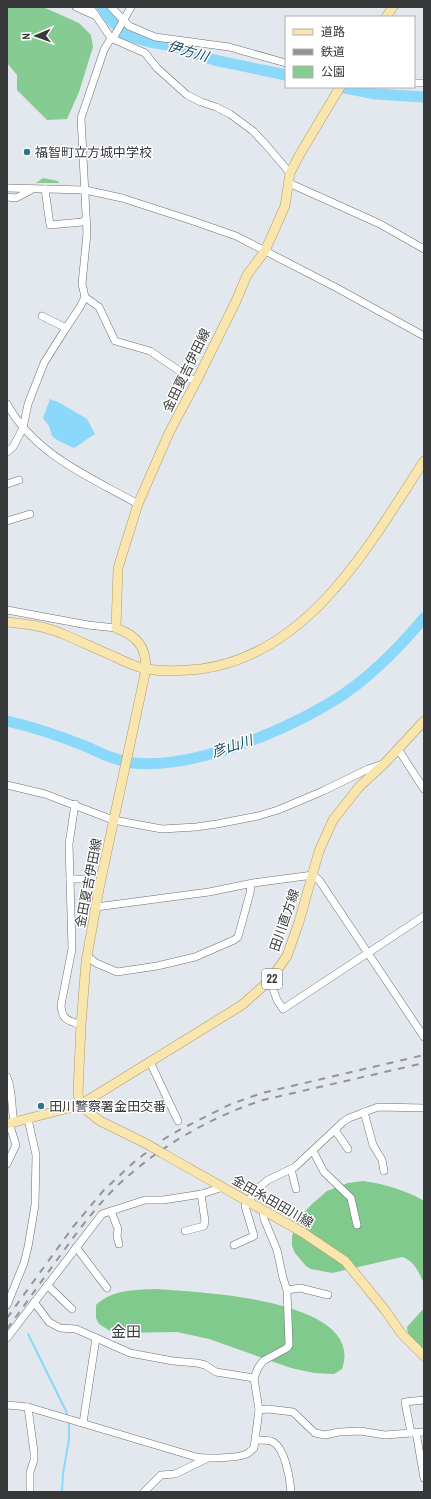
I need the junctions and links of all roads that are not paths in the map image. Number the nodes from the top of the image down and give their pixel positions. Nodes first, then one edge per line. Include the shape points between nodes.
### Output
1 (76, 7) edge
2 (90, 7) edge
3 (111, 7) edge
4 (131, 7) edge
5 (393, 7) edge
6 (94, 15) junction
7 (387, 16) edge
8 (122, 22) junction
9 (113, 37) junction
10 (285, 63) edge
11 (339, 89) edge
12 (290, 173) junction
13 (289, 183) junction
14 (7, 188) edge
15 (33, 189) junction
16 (45, 189) junction
17 (85, 190) junction
18 (7, 197) edge
19 (86, 219) junction
20 (424, 249) edge
21 (264, 251) junction
22 (85, 296) junction
23 (42, 316) dead end
24 (66, 328) junction
25 (424, 336) edge
26 (196, 382) junction
27 (7, 404) edge
28 (23, 428) junction
29 (7, 452) edge
30 (424, 461) edge
31 (18, 480) dead end
32 (7, 484) edge
33 (138, 504) junction
34 (30, 514) dead end
35 (7, 521) edge
36 (7, 610) edge
37 (7, 622) edge
38 (116, 628) junction
39 (145, 673) junction
40 (424, 721) edge
41 (398, 749) junction
42 (385, 763) junction
43 (7, 785) edge
44 (424, 789) edge
45 (75, 804) junction
46 (114, 817) junction
47 (313, 875) junction
48 (70, 879) junction
49 (251, 884) junction
50 (99, 887) junction
51 (96, 907) junction
52 (424, 916) edge
53 (369, 953) junction
54 (88, 956) junction
55 (270, 980) junction
56 (81, 1025) junction
57 (424, 1037) edge
58 (150, 1062) junction
59 (7, 1077) edge
60 (9, 1098) edge
61 (80, 1105) junction
62 (424, 1108) edge
63 (364, 1112) junction
64 (28, 1119) junction
65 (178, 1121) dead end
66 (10, 1123) edge
67 (335, 1130) junction
68 (348, 1149) dead end
69 (313, 1151) junction
70 (7, 1164) edge
71 (291, 1169) junction
72 (384, 1170) dead end
73 (224, 1188) junction
74 (296, 1189) dead end
75 (201, 1194) junction
76 (248, 1201) junction
77 (263, 1210) junction
78 (111, 1211) junction
79 (357, 1225) dead end
80 (186, 1231) dead end
81 (120, 1244) dead end
82 (234, 1244) dead end
83 (76, 1247) junction
84 (47, 1285) junction
85 (107, 1288) dead end
86 (287, 1290) junction
87 (328, 1295) dead end
88 (34, 1302) junction
89 (7, 1304) edge
90 (72, 1309) dead end
91 (7, 1338) edge
92 (96, 1338) junction
93 (424, 1356) edge
94 (254, 1378) junction
95 (424, 1400) edge
96 (7, 1405) edge
97 (28, 1407) junction
98 (259, 1410) junction
99 (83, 1423) junction
100 (414, 1432) junction
101 (424, 1432) edge
102 (256, 1440) junction
103 (206, 1458) junction
104 (424, 1478) edge
105 (30, 1492) edge
106 (144, 1492) edge
107 (291, 1492) edge

1 - 6 street
2 - 6 street
3 - 8 street
4 - 8 street
5 - 7 main road
6 - 9 street
8 - 9 street
8 - 10 street via 155,37 229,47
9 - 12 street via 145,53 157,68 187,95 230,114 247,127
9 - 17 street via 104,50 82,113
11 - 12 main road, 金田夏吉伊田線
12 - 13 main road, 金田夏吉伊田線
13 - 20 street via 380,224
13 - 21 main road, 金田夏吉伊田線 via 285,206
14 - 15 street
15 - 16 street
15 - 18 street via 16,198
16 - 17 street
16 - 19 street via 50,226 82,222
17 - 19 street
17 - 21 street via 122,198 193,221 236,236
19 - 22 street via 82,284
21 - 25 street
21 - 26 main road, 金田夏吉伊田線 via 247,275
22 - 24 street
22 - 26 street via 99,307 115,341 150,351
23 - 24 street
24 - 28 street via 44,363 28,404
26 - 33 main road, 金田夏吉伊田線 via 169,433
27 - 28 street
28 - 29 street via 13,448
28 - 33 street via 60,461
30 - 39 main road via 357,560 328,596 298,625 265,648 232,662 185,671
31 - 32 street
33 - 38 main road, 金田夏吉伊田線 via 118,568
34 - 35 street
36 - 38 street
37 - 39 main road via 49,628
38 - 39 main road, 金田夏吉伊田線 via 127,632 143,648 146,658
39 - 46 main road, 金田夏吉伊田線
40 - 41 main road, 田川直方線 / 22
41 - 42 main road, 田川直方線 / 22
41 - 44 street
42 - 46 street via 278,810 258,816 217,824 162,828
42 - 47 main road, 田川直方線 / 22 via 359,787 332,820 319,850
43 - 45 street
45 - 46 street
45 - 48 street via 69,844
46 - 50 main road, 金田夏吉伊田線
47 - 49 street
47 - 53 street
47 - 55 main road, 田川直方線 / 22 via 287,956
48 - 50 street via 83,879
48 - 56 street via 72,950 61,1005 65,1019
49 - 51 street
49 - 54 street via 238,937 234,940 195,957 117,972 96,963
50 - 51 main road, 金田夏吉伊田線
51 - 54 main road, 金田夏吉伊田線
52 - 53 street
53 - 55 street via 283,1009
53 - 57 street
54 - 56 main road, 金田夏吉伊田線
55 - 58 main road, 田川直方線 / 22 via 242,1005
56 - 61 main road, 金田夏吉伊田線 via 78,1093
58 - 61 main road, 田川直方線 / 22
58 - 65 street
59 - 60 street via 10,1086
60 - 66 street
61 - 64 main road, 田川直方線 / 22
61 - 73 main road, 金田糸田田川線, bridge via 100,1121 147,1144
62 - 63 street via 378,1107
63 - 67 street via 349,1118
63 - 72 street via 373,1145 382,1160
64 - 66 main road, 田川直方線 / 22
64 - 89 street via 36,1155 35,1206 27,1253
66 - 70 street via 16,1145
67 - 68 street
67 - 69 street
69 - 71 street
69 - 79 street via 324,1172 350,1198
71 - 74 street
71 - 76 street via 268,1180
73 - 75 street
73 - 76 main road, 金田糸田田川線
75 - 78 street via 145,1200
75 - 80 street via 204,1226
76 - 77 main road, 金田糸田田川線
76 - 82 street via 246,1206 254,1236
77 - 86 street
77 - 93 main road, 金田糸田田川線 via 345,1261 401,1333
78 - 81 street via 118,1229
78 - 83 street via 102,1214
83 - 84 street
83 - 85 street
84 - 88 street
84 - 90 street
86 - 87 street via 300,1288
86 - 94 street via 289,1345 263,1361
88 - 91 street
88 - 92 street via 49,1322 60,1328 76,1329
92 - 94 street via 130,1353 197,1363 216,1372
92 - 99 street
94 - 98 street
95 - 100 street via 405,1402
96 - 97 street
97 - 99 street
97 - 105 street via 34,1452
98 - 100 street via 293,1412 315,1433 325,1435 339,1432 385,1435
98 - 102 street
99 - 103 street
100 - 101 street
100 - 104 street
102 - 103 street via 254,1448 244,1455
102 - 107 street via 272,1441 278,1445 288,1468
103 - 106 street via 175,1474 161,1475

